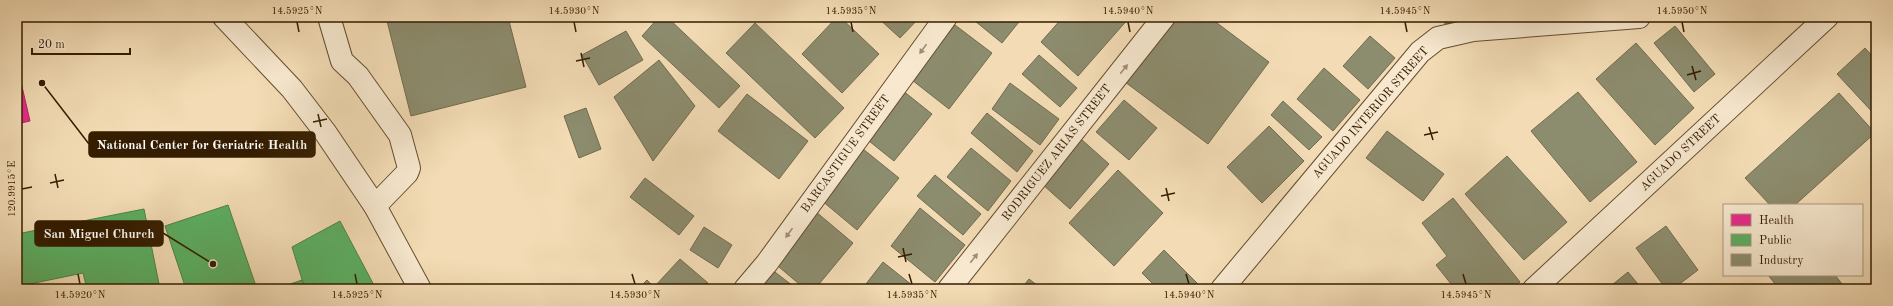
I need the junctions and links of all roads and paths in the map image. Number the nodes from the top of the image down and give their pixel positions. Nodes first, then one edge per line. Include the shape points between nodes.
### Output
1 (224, 17) edge
2 (329, 17) edge
3 (946, 17) edge
4 (1164, 17) edge
5 (1639, 17) edge
6 (1827, 17) edge
7 (375, 206) junction
8 (420, 289) edge
9 (745, 289) edge
10 (949, 289) edge
11 (1222, 289) edge
12 (1534, 289) edge

1 - 7 street via 292,89 325,132
2 - 7 street via 342,61 358,76 400,135 409,168
3 -> 9 street, BARCASTIGUE STREET via 767,263
10 -> 4 street, RODRIGUEZ ARIAS STREET
5 - 11 street, AGUADO INTERIOR STREET via 1474,30 1438,38 1420,52
6 - 12 street, AGUADO STREET
7 - 8 street

